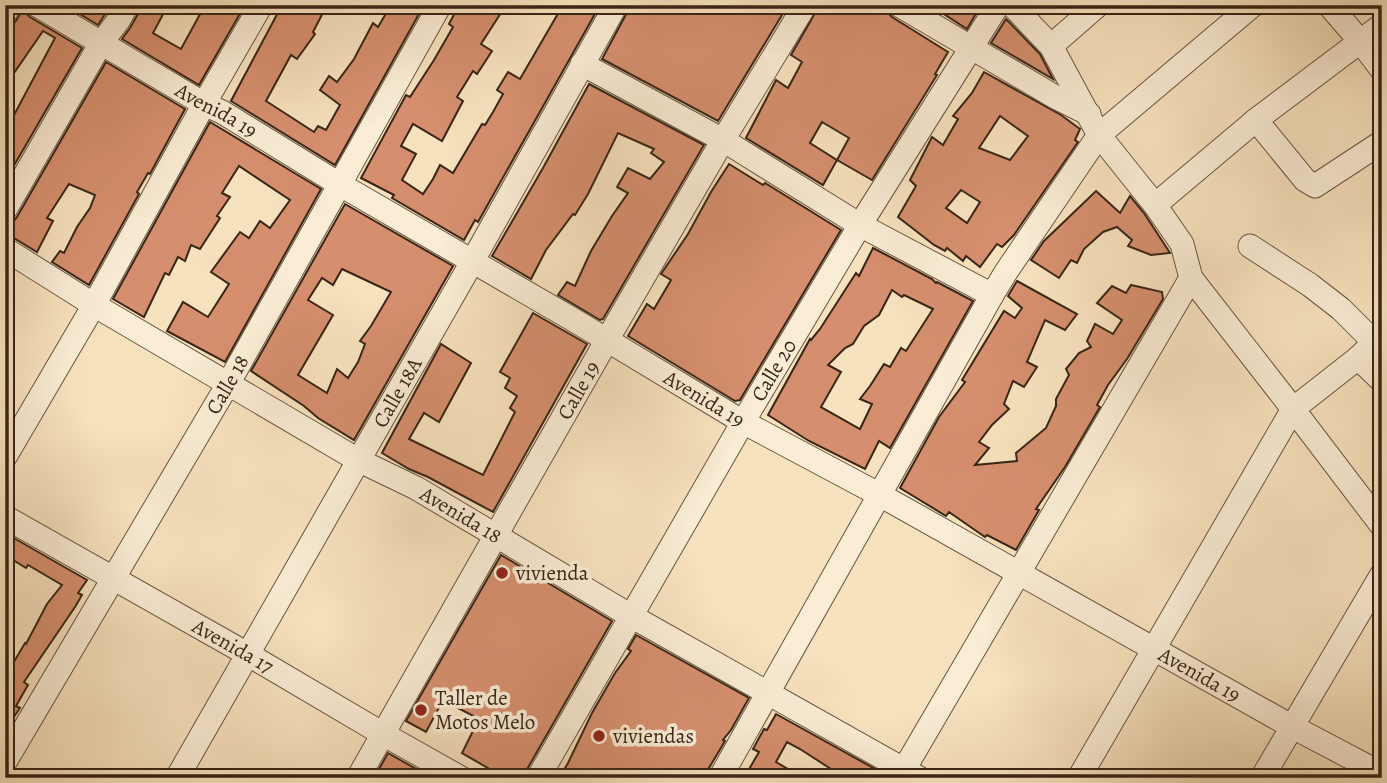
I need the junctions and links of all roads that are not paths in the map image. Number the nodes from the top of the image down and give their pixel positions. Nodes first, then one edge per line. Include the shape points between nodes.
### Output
1 (10, 5) edge
2 (37, 5) edge
3 (127, 5) edge
4 (261, 5) edge
5 (440, 5) edge
6 (616, 5) edge
7 (805, 5) edge
8 (899, 5) edge
9 (998, 5) edge
10 (1012, 5) edge
11 (1098, 5) edge
12 (1253, 5) edge
13 (1329, 5) edge
14 (5, 13) edge
15 (1382, 25) edge
16 (1360, 41) junction
17 (101, 43) junction
18 (1051, 46) junction
19 (972, 49) junction
20 (582, 64) junction
21 (1382, 70) edge
22 (204, 104) junction
23 (1088, 114) junction
24 (1256, 120) junction
25 (1099, 135) junction
26 (723, 140) junction
27 (1382, 142) edge
28 (339, 184) junction
29 (1155, 205) junction
30 (5, 210) edge
31 (860, 225) junction
32 (1250, 246) dead end
33 (5, 249) edge
34 (472, 262) junction
35 (1191, 278) junction
36 (992, 295) junction
37 (94, 305) junction
38 (1378, 338) edge
39 (607, 340) junction
40 (1358, 358) junction
41 (1382, 381) edge
42 (229, 384) junction
43 (1293, 409) junction
44 (743, 422) junction
45 (5, 457) edge
46 (358, 460) junction
47 (880, 495) junction
48 (5, 517) edge
49 (1382, 526) edge
50 (495, 536) junction
51 (1019, 572) junction
52 (1382, 574) edge
53 (113, 577) junction
54 (631, 617) junction
55 (1153, 649) junction
56 (249, 655) junction
57 (769, 693) junction
58 (1291, 726) junction
59 (383, 734) junction
60 (5, 762) edge
61 (5, 769) edge
62 (1382, 774) edge
63 (907, 775) edge
64 (20, 778) edge
65 (177, 778) edge
66 (358, 778) edge
67 (461, 778) edge
68 (538, 778) edge
69 (720, 778) edge
70 (1079, 778) edge
71 (1262, 778) edge

1 - 14 street
2 - 17 street, Avenida 19
3 - 17 street
4 - 22 street
5 - 28 street, Calle 18
6 - 20 street, Calle 18A
7 - 26 street, Calle 19
8 - 19 street
9 - 19 street, Calle 20
10 - 18 street
11 - 18 street
12 - 25 street
13 - 16 street
15 - 16 street
16 - 21 street
16 - 24 street
17 - 22 street, Avenida 19
17 - 30 street
18 - 23 street
19 - 23 street
19 - 31 street, Calle 20
20 - 26 street
20 - 34 street, Calle 18A
22 - 28 street, Avenida 19
22 - 37 street
23 - 25 street
24 - 27 street via 1315,186
24 - 29 street
25 - 29 street
25 - 36 street
26 - 31 street
26 - 39 street, Calle 19
28 - 34 street, Avenida 19
28 - 42 street, Calle 18
29 - 35 street via 1182,244
31 - 36 street
31 - 44 street, Calle 20
32 - 38 street
33 - 37 street, Avenida 18
34 - 39 street, Avenida 19
34 - 46 street, Calle 18A
35 - 43 street
35 - 51 street
36 - 47 street
37 - 42 street, Avenida 18
37 - 45 street
38 - 40 street
39 - 44 street, Avenida 19
39 - 50 street, Calle 19
40 - 41 street
40 - 43 street
42 - 46 street, Avenida 18
42 - 53 street, Calle 18
43 - 49 street
43 - 55 street
44 - 47 street, Avenida 19
44 - 54 street, Calle 20
46 - 50 street, Avenida 18 via 416,488
46 - 56 street, Calle 18A
47 - 51 street, Avenida 19
47 - 57 street
48 - 53 street, Avenida 17
50 - 54 street, Avenida 18
50 - 59 street, Calle 19
51 - 55 street, Avenida 19
51 - 63 street
52 - 58 street
53 - 56 street, Avenida 17
53 - 60 street, Calle 18
54 - 57 street, Avenida 18
54 - 68 street, Calle 20
55 - 58 street, Avenida 19
55 - 70 street
56 - 59 street, Avenida 17
56 - 65 street, Calle 18A
57 - 63 street, Avenida 18
57 - 69 street
58 - 62 street, Avenida 19
58 - 71 street
59 - 66 street, Calle 19
59 - 67 street, Avenida 17
61 - 64 street

